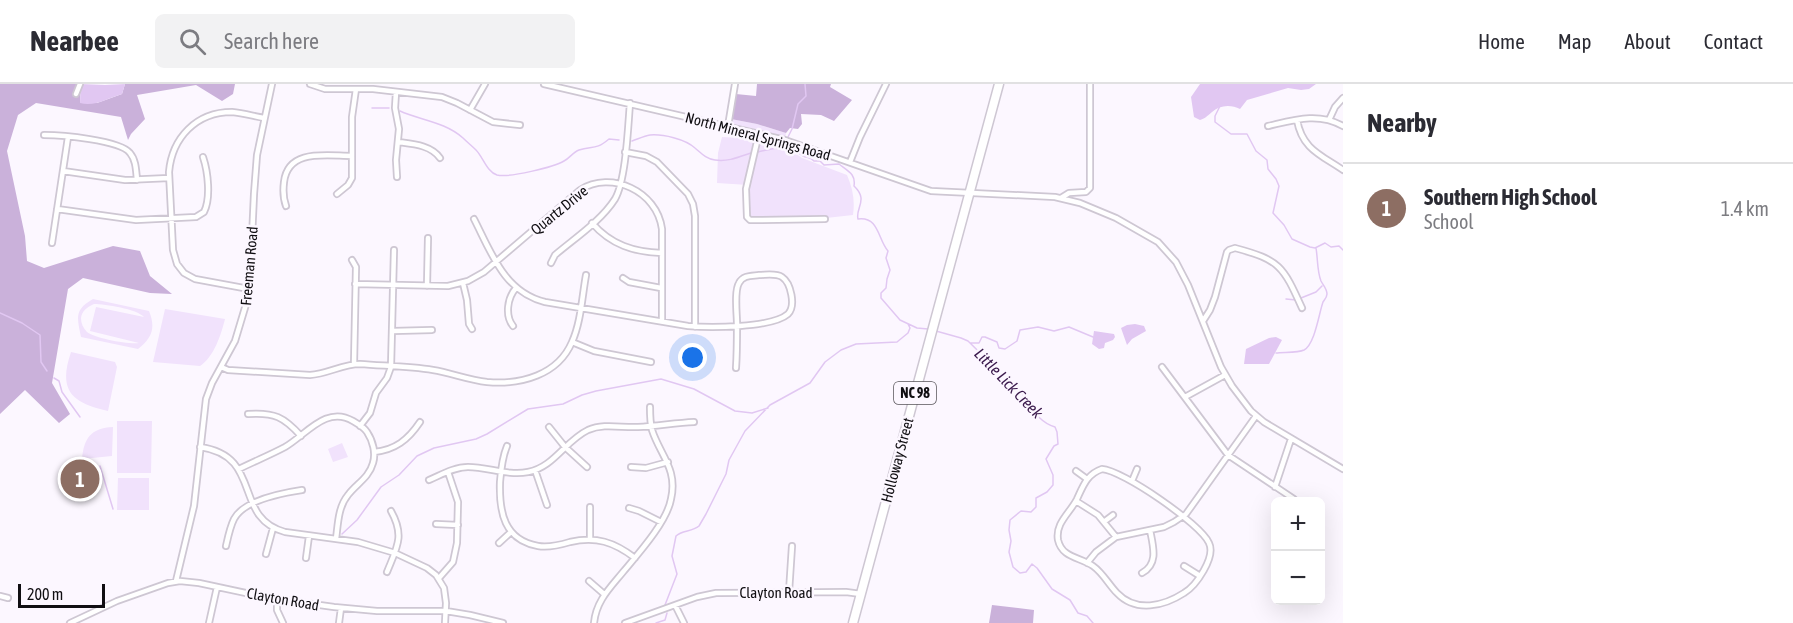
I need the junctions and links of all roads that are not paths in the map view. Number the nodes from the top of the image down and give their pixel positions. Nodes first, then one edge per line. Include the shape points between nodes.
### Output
1 (80, 84) edge
2 (272, 84) edge
3 (310, 84) edge
4 (485, 84) edge
5 (544, 84) edge
6 (735, 84) edge
7 (886, 84) edge
8 (999, 84) edge
9 (1090, 84) edge
10 (356, 89) junction
11 (396, 92) junction
12 (76, 94) dead end
13 (1343, 98) edge
14 (630, 103) junction
15 (470, 110) junction
16 (264, 118) junction
17 (1297, 120) junction
18 (1329, 120) junction
19 (520, 125) dead end
20 (728, 126) junction
21 (1268, 126) dead end
22 (1343, 126) edge
23 (759, 133) junction
24 (44, 135) dead end
25 (68, 137) junction
26 (398, 142) junction
27 (625, 152) junction
28 (352, 156) junction
29 (203, 157) dead end
30 (440, 158) dead end
31 (850, 162) junction
32 (1343, 170) edge
33 (63, 171) junction
34 (873, 171) junction
35 (397, 177) dead end
36 (871, 177) dead end
37 (169, 178) junction
38 (137, 180) junction
39 (621, 184) junction
40 (969, 193) junction
41 (337, 194) dead end
42 (1062, 198) junction
43 (286, 206) dead end
44 (57, 208) junction
45 (171, 218) junction
46 (474, 219) dead end
47 (825, 219) dead end
48 (592, 223) junction
49 (428, 238) dead end
50 (52, 243) dead end
51 (394, 250) dead end
52 (662, 253) junction
53 (352, 260) dead end
54 (497, 262) junction
55 (551, 263) dead end
56 (586, 275) dead end
57 (623, 278) dead end
58 (463, 283) junction
59 (356, 284) junction
60 (394, 285) junction
61 (427, 286) junction
62 (516, 288) junction
63 (661, 288) junction
64 (249, 289) junction
65 (580, 308) junction
66 (1302, 308) dead end
67 (662, 321) junction
68 (1203, 321) junction
69 (737, 326) junction
70 (513, 327) dead end
71 (695, 327) junction
72 (472, 329) dead end
73 (432, 330) dead end
74 (393, 331) junction
75 (572, 342) junction
76 (651, 362) dead end
77 (354, 364) junction
78 (391, 366) junction
79 (221, 367) junction
80 (1162, 367) dead end
81 (736, 368) dead end
82 (1225, 375) junction
83 (1185, 396) junction
84 (650, 407) dead end
85 (248, 414) dead end
86 (1256, 416) junction
87 (420, 422) dead end
88 (694, 422) dead end
89 (651, 425) junction
90 (360, 426) junction
91 (549, 427) dead end
92 (301, 436) junction
93 (1291, 439) junction
94 (507, 446) dead end
95 (200, 447) junction
96 (565, 447) junction
97 (374, 452) junction
98 (1228, 455) junction
99 (668, 462) junction
100 (587, 467) dead end
101 (631, 467) dead end
102 (239, 469) junction
103 (1137, 469) dead end
104 (1343, 469) edge
105 (535, 470) junction
106 (501, 471) junction
107 (1076, 471) dead end
108 (448, 472) junction
109 (1087, 479) junction
110 (429, 480) dead end
111 (1132, 481) junction
112 (1275, 487) junction
113 (302, 490) dead end
114 (1291, 497) edge
115 (1076, 501) junction
116 (253, 504) junction
117 (547, 505) dead end
118 (590, 507) dead end
119 (629, 508) dead end
120 (392, 511) dead end
121 (1113, 514) dead end
122 (1182, 517) junction
123 (661, 522) junction
124 (1105, 522) junction
125 (436, 524) dead end
126 (458, 525) junction
127 (273, 528) junction
128 (1150, 530) junction
129 (511, 532) junction
130 (309, 536) junction
131 (1116, 537) junction
132 (336, 539) junction
133 (590, 539) junction
134 (499, 543) dead end
135 (226, 546) dead end
136 (792, 546) dead end
137 (395, 553) junction
138 (266, 554) dead end
139 (306, 558) dead end
140 (635, 558) junction
141 (1087, 563) junction
142 (1184, 566) dead end
143 (387, 572) dead end
144 (1142, 573) dead end
145 (1200, 576) junction
146 (439, 578) junction
147 (176, 581) junction
148 (589, 581) dead end
149 (217, 586) junction
150 (789, 592) junction
151 (604, 594) junction
152 (861, 594) junction
153 (0, 596) edge
154 (8, 598) dead end
155 (277, 599) junction
156 (675, 605) junction
157 (341, 608) junction
158 (446, 611) junction
159 (70, 623) edge
160 (209, 623) edge
161 (283, 623) edge
162 (339, 623) edge
163 (446, 623) edge
164 (503, 623) edge
165 (594, 623) edge
166 (625, 623) edge
167 (684, 623) edge
168 (853, 623) edge

1 - 12 street
2 - 16 street, Freeman Road
3 - 10 street via 325,89
4 - 15 street
5 - 14 street, North Mineral Springs Road
6 - 20 street
7 - 31 street
8 - 40 highway, NC 98
9 - 42 street via 1090,188
10 - 11 street
10 - 28 street
11 - 15 street via 447,99
11 - 26 street
13 - 18 street
14 - 20 street, North Mineral Springs Road
14 - 27 street
15 - 19 street via 493,122
16 - 37 street via 232,112 198,122 173,150
16 - 64 street, Freeman Road via 255,173
17 - 18 street
17 - 21 street
17 - 32 street via 1309,147
18 - 22 street
20 - 23 street, North Mineral Springs Road
23 - 31 street, North Mineral Springs Road
23 - 47 street via 747,189 747,217
24 - 25 street
25 - 33 street
25 - 38 street via 129,150
26 - 30 street via 423,146
26 - 35 street
27 - 39 street
27 - 71 street via 657,162 686,190 693,204
28 - 41 street via 351,181
28 - 43 street via 304,156 293,162 284,181
29 - 45 street via 207,194 204,212 195,217
31 - 34 street, North Mineral Springs Road
33 - 38 street
33 - 44 street
34 - 36 street
34 - 40 street, North Mineral Springs Road via 931,191
37 - 38 street
37 - 45 street
39 - 48 street via 616,198
39 - 52 street via 638,191 658,213
39 - 54 street, Quartz Drive via 602,182 584,188
40 - 42 street, North Mineral Springs Road
40 - 152 highway, Holloway Street / NC 98
42 - 68 street via 1116,218 1164,248 1180,269
44 - 45 street via 123,219
44 - 50 street
45 - 64 street via 174,259 184,273 195,279
46 - 54 street
48 - 52 street via 622,246
48 - 55 street
49 - 61 street
51 - 60 street
52 - 63 street
53 - 59 street
54 - 58 street, Quartz Drive
54 - 62 street
56 - 65 street
57 - 63 street
58 - 61 street, Quartz Drive
58 - 72 street
59 - 60 street, Quartz Drive
59 - 77 street
60 - 61 street, Quartz Drive
60 - 74 street
62 - 65 street via 537,300
62 - 70 street via 508,302
63 - 67 street
64 - 79 street, Freeman Road via 238,334
65 - 67 street
65 - 75 street
66 - 68 street via 1276,264 1235,248 1227,252
67 - 71 street
68 - 82 street
69 - 69 street via 788,314 792,302 785,280 779,275 740,280
69 - 71 street
69 - 81 street
73 - 74 street
74 - 78 street
75 - 76 street via 594,351
75 - 78 street via 564,357 549,370 534,378 513,381 487,382
77 - 78 street
77 - 79 street via 310,375
78 - 90 street
79 - 95 street, Freeman Road via 206,399
80 - 83 street
82 - 83 street
82 - 86 street
83 - 98 street
84 - 89 street
85 - 92 street via 277,416
86 - 93 street
86 - 98 street
87 - 97 street via 403,443
88 - 89 street
89 - 96 street via 594,428
89 - 99 street
90 - 92 street via 347,418 329,418
90 - 97 street via 369,436
91 - 96 street
92 - 102 street
93 - 104 street
93 - 112 street
94 - 106 street
95 - 102 street via 222,452
95 - 147 street, Freeman Road via 194,506
96 - 100 street
96 - 105 street
97 - 132 street via 369,472 342,505
98 - 112 street
98 - 122 street
99 - 101 street
99 - 123 street via 673,491
102 - 116 street
103 - 111 street
105 - 106 street
105 - 117 street
106 - 108 street via 465,467
106 - 129 street via 501,511
107 - 109 street
108 - 110 street
108 - 126 street via 457,495
109 - 111 street via 1104,469
109 - 115 street
111 - 122 street
112 - 114 street
113 - 116 street
115 - 124 street
115 - 141 street via 1060,523 1058,539 1070,556
116 - 127 street via 260,518
116 - 135 street via 235,517
118 - 133 street
119 - 123 street
120 - 137 street via 399,527
121 - 124 street
122 - 128 street
122 - 145 street via 1210,544 1209,558
123 - 140 street
124 - 131 street
125 - 126 street
126 - 146 street via 455,556
127 - 130 street
127 - 138 street
128 - 131 street
128 - 144 street via 1154,558
129 - 133 street via 542,547
129 - 134 street
130 - 132 street
130 - 139 street
131 - 141 street
132 - 137 street
133 - 140 street via 617,545
136 - 150 street
137 - 143 street
137 - 146 street
140 - 151 street
141 - 145 street via 1098,570 1120,597 1141,606 1168,602 1189,590
142 - 145 street
146 - 158 street
147 - 149 street, Clayton Road
147 - 159 street, Clayton Road via 117,601
148 - 151 street
149 - 155 street, Clayton Road
149 - 160 street
150 - 152 street, Clayton Road
150 - 156 street, Clayton Road via 712,593
151 - 165 street
152 - 168 highway, Holloway Street / NC 98
153 - 154 street
155 - 157 street, Clayton Road
155 - 161 street
156 - 166 street, Clayton Road
156 - 167 street
157 - 158 street, Clayton Road
157 - 162 street
158 - 163 street
158 - 164 street, Clayton Road

